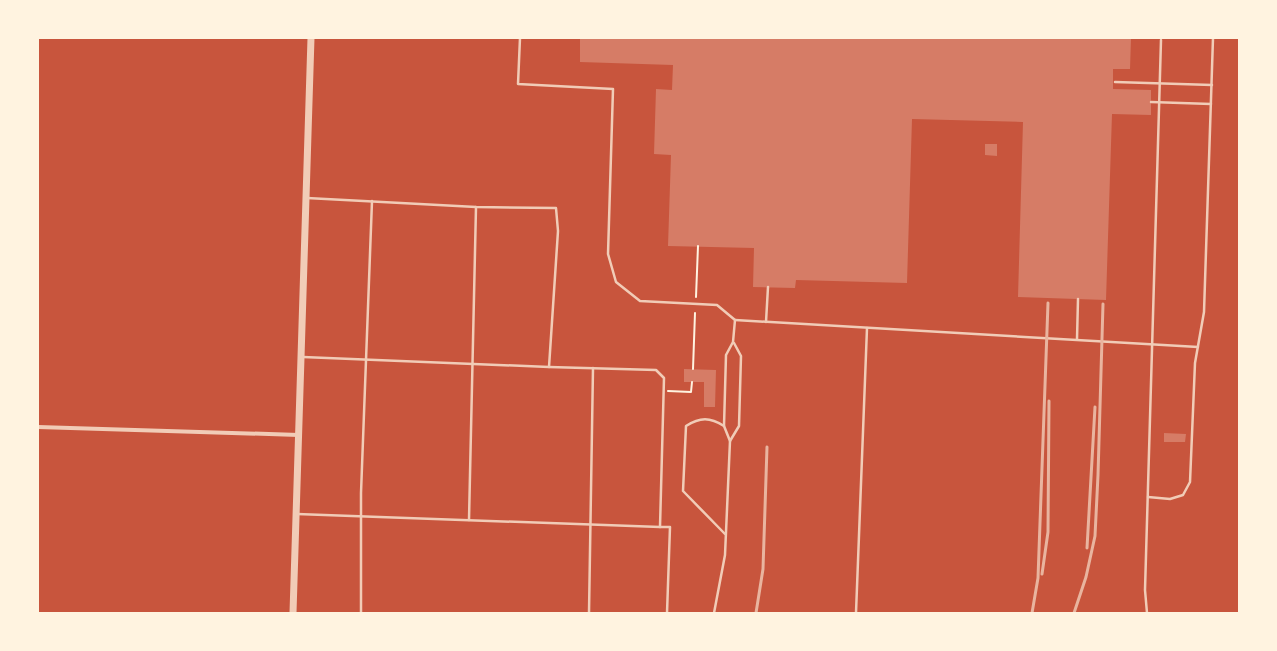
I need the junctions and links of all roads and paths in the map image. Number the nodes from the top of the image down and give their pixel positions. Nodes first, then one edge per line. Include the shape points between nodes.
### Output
1 (311, 38) edge
2 (520, 38) edge
3 (1214, 38) edge
4 (1161, 40) dead end
5 (1115, 82) dead end
6 (1160, 83) junction
7 (1212, 85) junction
8 (1151, 102) dead end
9 (1159, 103) junction
10 (1211, 104) junction
11 (306, 198) junction
12 (372, 202) junction
13 (476, 206) junction
14 (698, 246) dead end
15 (768, 287) dead end
16 (696, 297) dead end
17 (1078, 299) dead end
18 (695, 313) dead end
19 (735, 320) junction
20 (766, 322) junction
21 (868, 328) junction
22 (1077, 339) junction
23 (733, 342) junction
24 (1152, 344) junction
25 (1198, 347) junction
26 (302, 357) junction
27 (366, 359) junction
28 (472, 363) junction
29 (549, 368) junction
30 (593, 368) junction
31 (693, 369) dead end
32 (692, 382) dead end
33 (663, 391) junction
34 (38, 426) edge
35 (724, 426) junction
36 (299, 435) junction
37 (730, 442) junction
38 (1148, 497) junction
39 (297, 514) junction
40 (361, 517) junction
41 (469, 520) junction
42 (591, 524) junction
43 (660, 527) junction
44 (726, 534) junction
45 (293, 613) edge
46 (361, 613) edge
47 (589, 613) edge
48 (667, 613) edge
49 (714, 613) edge
50 (856, 613) edge
51 (1147, 613) edge

1 - 11 street
2 - 19 lane via 518,84 613,88 608,254 616,282 640,301 717,305
3 - 7 lane
4 - 6 lane
5 - 6 lane
6 - 7 lane
6 - 9 lane
7 - 10 lane
8 - 9 lane
9 - 10 lane
9 - 24 lane
10 - 25 lane via 1204,312
11 - 12 lane
11 - 26 street
12 - 13 lane
12 - 27 lane
13 - 28 lane
13 - 29 lane via 556,208 558,231
14 - 16 path
15 - 20 lane
17 - 22 lane
18 - 31 path
19 - 20 lane
19 - 23 lane
20 - 21 lane
21 - 22 lane
21 - 50 lane
22 - 24 lane
23 - 35 lane via 726,355
23 - 37 lane via 741,356 739,426
24 - 25 lane
24 - 38 lane
25 - 38 lane via 1195,363 1190,482 1183,495 1170,499
26 - 27 lane
26 - 36 street
27 - 28 lane
27 - 40 lane
28 - 29 lane
28 - 41 lane
29 - 30 lane
30 - 33 lane via 656,370 664,378
30 - 42 lane
32 - 33 path via 691,392
33 - 43 lane
34 - 36 street
35 - 37 lane
35 - 44 lane via 706,418 695,420 686,426 683,491
36 - 39 street
37 - 44 lane
38 - 51 lane via 1145,590
39 - 40 lane
39 - 45 street
40 - 41 lane
40 - 46 lane
41 - 42 lane
42 - 43 lane
42 - 47 lane
43 - 48 lane via 670,527
44 - 49 lane via 725,555

